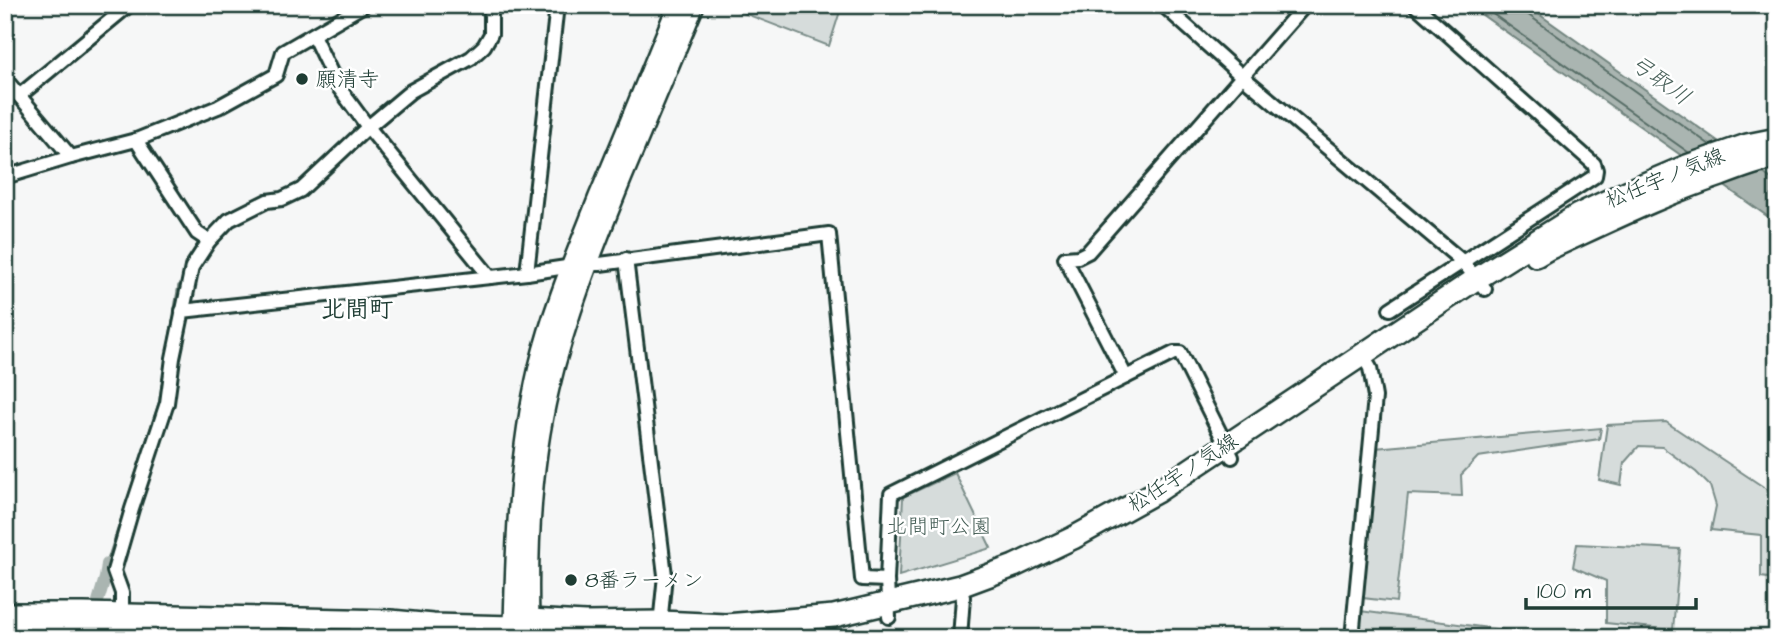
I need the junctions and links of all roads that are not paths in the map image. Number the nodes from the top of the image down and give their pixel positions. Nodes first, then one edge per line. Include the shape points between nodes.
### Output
1 (129, 5) edge
2 (365, 5) edge
3 (494, 5) edge
4 (557, 5) edge
5 (678, 5) edge
6 (694, 5) edge
7 (1163, 5) edge
8 (1305, 5) edge
9 (1415, 5) edge
10 (313, 35) junction
11 (1243, 77) junction
12 (5, 79) edge
13 (19, 96) junction
14 (368, 127) junction
15 (136, 141) junction
16 (1776, 145) edge
17 (71, 157) junction
18 (5, 177) edge
19 (209, 241) junction
20 (626, 259) junction
21 (1462, 261) junction
22 (579, 265) junction
23 (527, 272) junction
24 (490, 277) junction
25 (1480, 284) junction
26 (1390, 309) dead end
27 (182, 311) junction
28 (1366, 362) junction
29 (1126, 377) junction
30 (1229, 451) junction
31 (887, 580) junction
32 (961, 592) junction
33 (889, 611) junction
34 (5, 613) edge
35 (79, 620) junction
36 (114, 621) junction
37 (5, 627) edge
38 (660, 629) junction
39 (585, 630) edge
40 (391, 631) edge
41 (524, 633) edge
42 (442, 638) edge
43 (960, 638) edge
44 (1352, 638) edge

1 - 13 street
2 - 10 street
3 - 14 street via 491,34 484,46 411,91
4 - 23 street
5 - 22 street
6 - 22 street
7 - 11 street
8 - 11 street
9 - 21 street via 1594,163 1596,170 1595,176
10 - 14 street via 337,85
10 - 15 street via 283,52 276,75 218,107
11 - 21 street
11 - 29 street via 1088,252 1065,258
12 - 13 street
13 - 17 street
14 - 19 street via 301,190 229,220
14 - 24 street
15 - 17 street
15 - 19 street via 197,233
16 - 25 main road, 松任宇ノ気線 via 1764,159 1694,174 1634,209
17 - 18 street
19 - 27 street via 192,267
20 - 22 street
20 - 31 street via 829,234 862,579
20 - 38 street via 665,575
21 - 25 street
21 - 26 street
22 - 23 street
22 - 41 street via 539,444
23 - 24 street
24 - 27 street
25 - 28 main road, 松任宇ノ気線
27 - 36 street via 167,402 114,571 122,593
28 - 30 main road, 松任宇ノ気線
28 - 44 street via 1375,397
29 - 30 street via 1180,354
29 - 31 street via 891,494
30 - 32 main road, 松任宇ノ気線 via 1095,542 1040,570
31 - 33 street
32 - 33 main road, 松任宇ノ気線
32 - 43 street
33 - 38 main road, 松任宇ノ気線 via 844,627 789,634 730,636
34 - 35 street
35 - 36 street
35 - 37 street
36 - 40 street
38 - 39 main road, 松任宇ノ気線
39 - 41 main road, 松任宇ノ気線
40 - 41 street via 433,624
40 - 42 street

